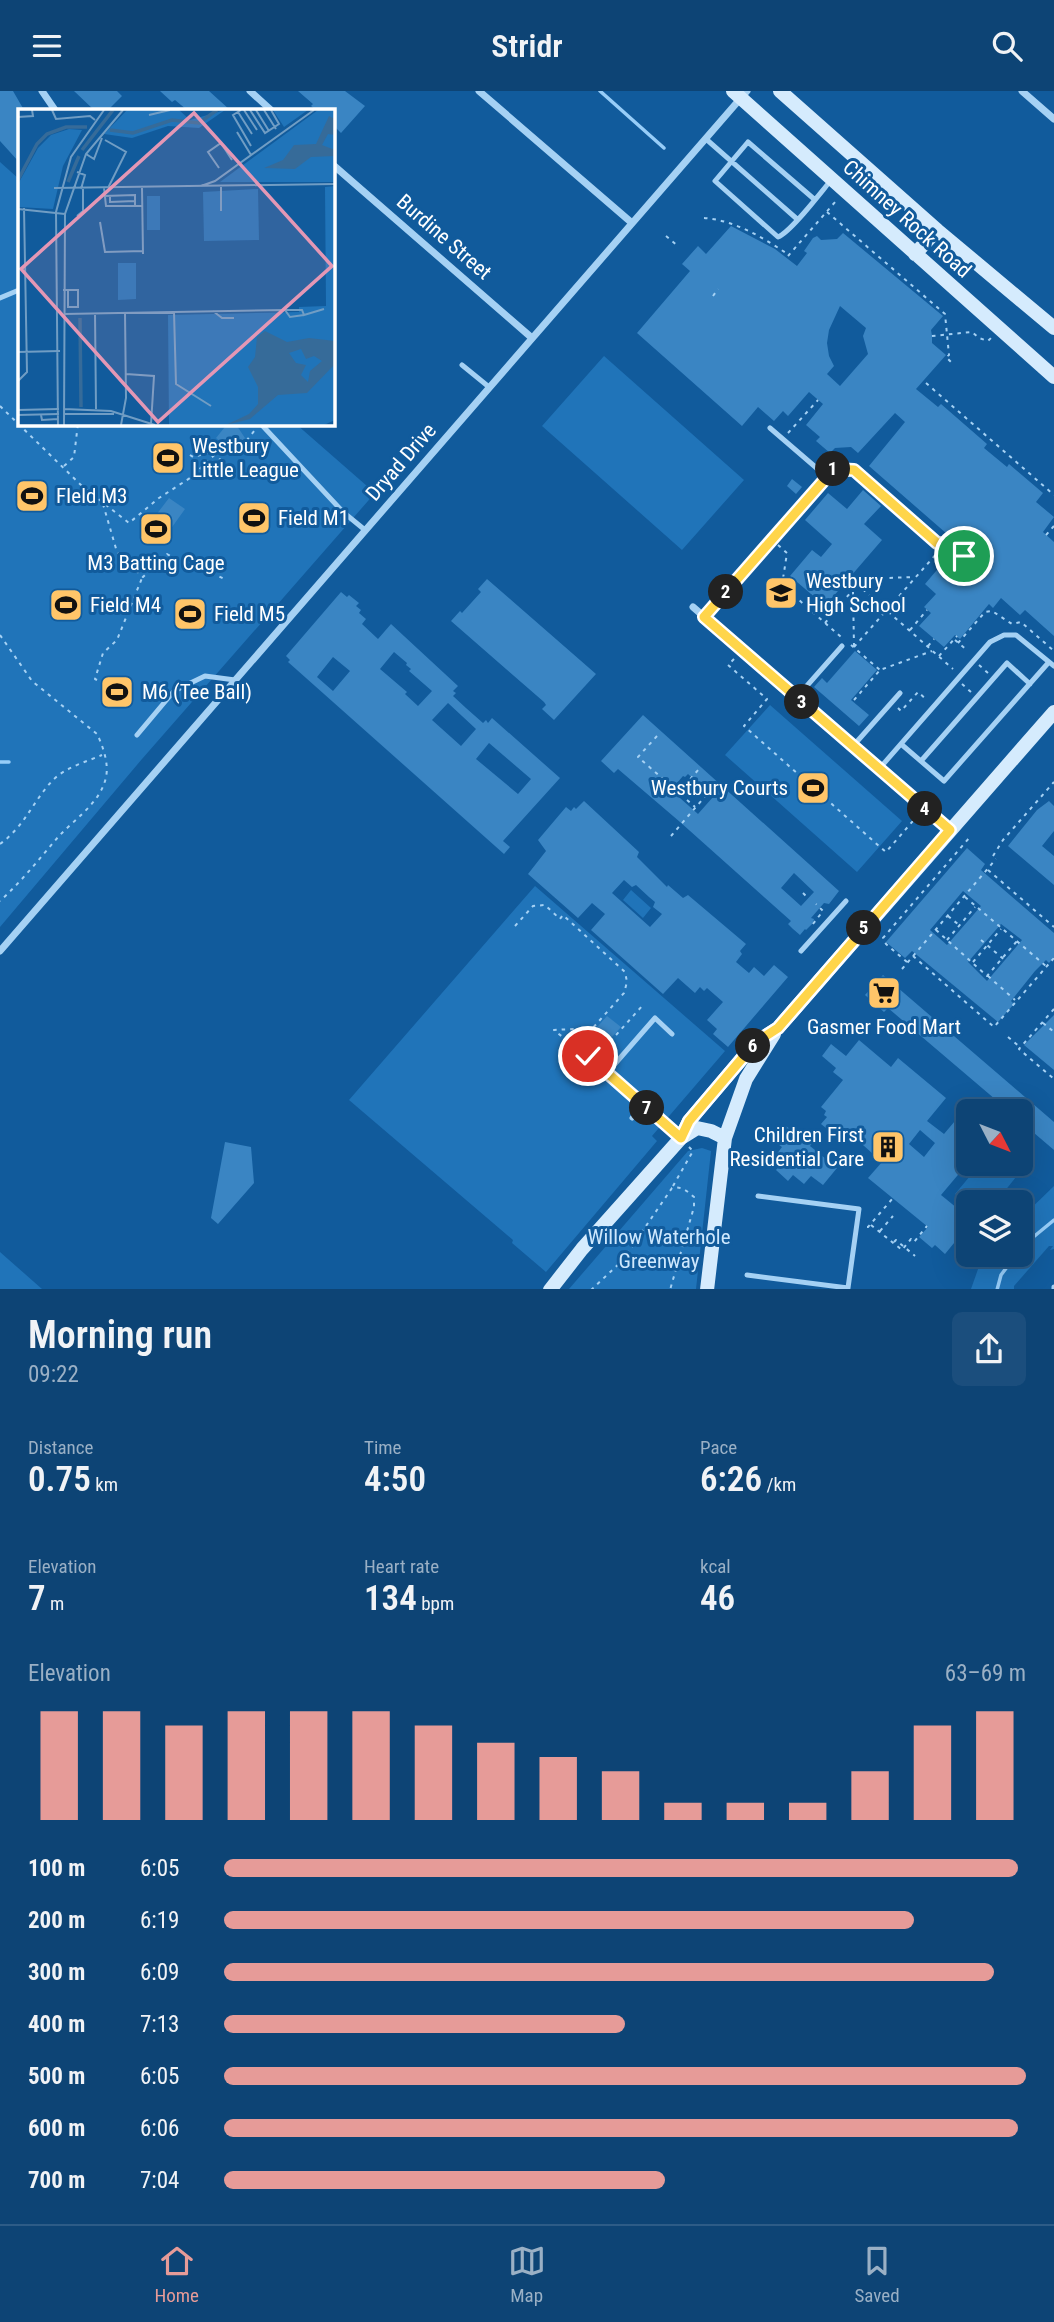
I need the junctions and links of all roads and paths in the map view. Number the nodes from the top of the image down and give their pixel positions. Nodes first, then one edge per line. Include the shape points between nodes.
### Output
1 (42, 91) edge
2 (250, 91) edge
3 (479, 91) edge
4 (779, 91) edge
5 (1022, 91) edge
6 (740, 93) edge
7 (54, 109) edge
8 (270, 109) edge
9 (1054, 118) edge
10 (706, 139) junction
11 (731, 161) junction
12 (334, 166) edge
13 (832, 179) junction
14 (839, 197) dead end
15 (814, 199) junction
16 (827, 212) junction
17 (704, 218) dead end
18 (797, 219) junction
19 (632, 223) junction
20 (937, 230) junction
21 (666, 236) dead end
22 (678, 246) dead end
23 (915, 254) junction
24 (718, 289) dead end
25 (18, 290) edge
26 (713, 296) dead end
27 (0, 298) edge
28 (1054, 328) edge
29 (948, 335) junction
30 (994, 335) dead end
31 (932, 336) dead end
32 (532, 338) junction
33 (953, 364) dead end
34 (462, 365) dead end
35 (1054, 377) edge
36 (926, 383) dead end
37 (489, 387) junction
38 (818, 400) dead end
39 (0, 406) edge
40 (18, 418) edge
41 (15, 420) junction
42 (18, 423) edge
43 (20, 425) edge
44 (78, 425) edge
45 (259, 425) edge
46 (261, 425) edge
47 (770, 428) dead end
48 (783, 439) junction
49 (241, 443) dead end
50 (225, 445) dead end
51 (220, 449) junction
52 (190, 455) dead end
53 (63, 467) junction
54 (227, 472) dead end
55 (827, 477) junction
56 (1054, 494) edge
57 (102, 503) junction
58 (1054, 526) edge
59 (365, 530) junction
60 (1046, 535) dead end
61 (772, 539) junction
62 (945, 544) junction
63 (964, 556) dead end
64 (143, 577) junction
65 (916, 577) junction
66 (850, 578) dead end
67 (226, 580) dead end
68 (858, 585) junction
69 (853, 591) junction
70 (693, 607) dead end
71 (886, 610) junction
72 (928, 610) dead end
73 (704, 617) junction
74 (825, 623) junction
75 (909, 630) junction
76 (0, 635) edge
77 (957, 636) dead end
78 (934, 639) dead end
79 (954, 640) junction
80 (842, 646) dead end
81 (854, 647) junction
82 (928, 647) junction
83 (933, 651) junction
84 (968, 652) dead end
85 (939, 657) junction
86 (734, 659) dead end
87 (1052, 664) edge
88 (982, 668) dead end
89 (953, 669) dead end
90 (880, 670) junction
91 (989, 674) dead end
92 (97, 680) dead end
93 (235, 680) junction
94 (1030, 684) junction
95 (965, 687) dead end
96 (900, 693) dead end
97 (972, 694) dead end
98 (797, 698) junction
99 (927, 700) dead end
100 (854, 701) dead end
101 (891, 703) junction
102 (1054, 712) edge
103 (137, 735) dead end
104 (657, 736) dead end
105 (901, 744) junction
106 (853, 746) junction
107 (103, 755) junction
108 (921, 761) junction
109 (699, 769) dead end
110 (879, 769) junction
111 (1054, 782) edge
112 (714, 786) dead end
113 (678, 792) junction
114 (695, 807) junction
115 (924, 808) junction
116 (950, 830) junction
117 (671, 836) dead end
118 (970, 837) dead end
119 (0, 844) edge
120 (993, 856) dead end
121 (996, 859) dead end
122 (988, 869) junction
123 (803, 893) dead end
124 (964, 896) junction
125 (808, 898) dead end
126 (0, 901) edge
127 (846, 901) dead end
128 (816, 904) dead end
129 (976, 906) junction
130 (948, 916) junction
131 (515, 926) dead end
132 (959, 926) junction
133 (1054, 927) edge
134 (1002, 928) junction
135 (935, 930) junction
136 (815, 935) junction
137 (947, 940) junction
138 (981, 940) dead end
139 (1017, 941) junction
140 (987, 945) junction
141 (0, 951) edge
142 (801, 951) dead end
143 (913, 956) junction
144 (1002, 958) junction
145 (1054, 958) edge
146 (1006, 961) dead end
147 (907, 962) junction
148 (972, 962) junction
149 (1047, 967) junction
150 (902, 969) dead end
151 (987, 976) junction
152 (1017, 1001) junction
153 (643, 1005) dead end
154 (1054, 1009) edge
155 (1042, 1022) junction
156 (593, 1027) junction
157 (778, 1028) junction
158 (1054, 1032) edge
159 (672, 1034) dead end
160 (1008, 1037) dead end
161 (593, 1038) dead end
162 (575, 1048) junction
163 (1020, 1048) junction
164 (591, 1058) joint
165 (607, 1073) junction
166 (1054, 1078) edge
167 (644, 1105) junction
168 (632, 1118) dead end
169 (725, 1137) junction
170 (681, 1138) junction
171 (672, 1188) junction
172 (758, 1196) dead end
173 (892, 1198) dead end
174 (893, 1216) dead end
175 (871, 1225) junction
176 (927, 1226) dead end
177 (867, 1227) dead end
178 (879, 1232) junction
179 (904, 1247) junction
180 (915, 1256) dead end
181 (747, 1275) dead end
182 (551, 1289) edge
183 (592, 1289) edge
184 (670, 1289) edge
185 (707, 1289) edge

1 - 7 street
2 - 8 street
3 - 19 street
4 - 20 street, Chimney Rock Road
5 - 9 street
6 - 10 street, Dryad Drive
6 - 13 street, Chimney Rock Road
10 - 11 lane
10 - 19 street, Dryad Drive
11 - 15 lane via 748,142
11 - 18 lane
11 - 18 lane via 715,181 778,237
12 - 32 street, Burdine Street
13 - 15 lane
13 - 23 street, Chimney Rock Road
14 - 16 path
15 - 18 lane
16 - 17 path via 789,256 755,234
16 - 29 path via 944,314
19 - 32 street, Dryad Drive
20 - 23 street
20 - 28 street, Chimney Rock Road
21 - 22 path
23 - 35 street, Chimney Rock Road
24 - 26 path
25 - 27 lane
29 - 30 path via 972,332 988,341
29 - 31 path
29 - 33 path via 946,357
32 - 37 street, Dryad Drive
34 - 37 lane
36 - 56 path
37 - 59 street, Dryad Drive
38 - 48 path
39 - 41 path
40 - 41 path
41 - 42 path
43 - 53 path
44 - 53 path via 74,457
45 - 49 path
46 - 59 lane
47 - 48 lane
48 - 55 lane
50 - 51 path
51 - 52 path
51 - 54 path via 219,466
51 - 57 path via 190,478 129,523
53 - 57 path
55 - 61 lane
55 - 62 lane via 834,469 854,470 937,543
57 - 64 path via 117,552
58 - 60 path
59 - 93 street, Dryad Drive
61 - 73 lane
61 - 74 path via 787,553 782,586
62 - 63 lane
62 - 65 path
64 - 67 path via 167,554 194,570 203,568
64 - 92 path via 117,641 103,653
65 - 68 path via 862,579
65 - 71 path
66 - 68 path
68 - 69 path
68 - 71 path
69 - 74 path
69 - 81 path
70 - 73 street
71 - 75 path
71 - 81 path
72 - 75 path
73 - 98 street
74 - 81 path
75 - 82 path
76 - 107 path via 32,681 97,734
77 - 79 path
78 - 82 path
79 - 84 path
79 - 85 path
80 - 98 lane
81 - 90 path
82 - 83 path
83 - 85 path
83 - 90 path
85 - 89 path
86 - 115 path via 728,665 767,699 744,726 886,852
87 - 94 lane
87 - 105 lane via 1016,635 989,642
88 - 91 path
90 - 100 path
93 - 103 lane via 205,676 174,691
93 - 141 street, Dryad Drive
94 - 108 lane via 944,781
94 - 108 lane via 1007,663
95 - 97 path
96 - 101 lane
98 - 106 street
99 - 101 path via 918,692 901,711
101 - 106 lane
102 - 116 street
104 - 113 path via 638,757
105 - 108 lane
105 - 110 lane
106 - 110 street
107 - 119 path via 53,780 14,834
107 - 126 path via 107,769 101,792
109 - 113 path
110 - 115 street
111 - 120 path
112 - 114 path
113 - 114 path
114 - 117 path
115 - 116 street
116 - 157 street
118 - 147 path via 883,938
121 - 122 path
122 - 124 path
122 - 133 path
123 - 125 path
124 - 129 path
124 - 130 path
127 - 136 lane
128 - 136 path via 823,911 808,929
129 - 132 path
129 - 134 path
130 - 132 path
130 - 135 path
131 - 156 path via 533,906 545,905 560,919 564,915 625,972 624,993
132 - 137 path
134 - 139 path
134 - 140 path
135 - 137 path
135 - 143 path
136 - 142 lane
137 - 148 path
138 - 140 path
139 - 144 path
139 - 149 path
140 - 144 path
140 - 148 path
143 - 147 path
143 - 152 path via 995,1027
144 - 146 path
144 - 151 path
145 - 149 path
147 - 150 path
148 - 151 path
149 - 152 path
151 - 152 path
153 - 164 path via 600,1054
154 - 155 path
155 - 158 path
155 - 163 path
156 - 162 path
156 - 162 path via 554,1030
157 - 169 street via 746,1079
157 - 170 street via 745,1055 689,1121
159 - 165 lane via 655,1018
160 - 163 path
161 - 162 path via 580,1053
163 - 166 path
164 - 165 lane
165 - 167 lane
167 - 168 lane
167 - 170 lane
169 - 170 street via 697,1128
169 - 185 street
170 - 171 path via 693,1151
170 - 182 street
171 - 183 path via 622,1261
171 - 184 path via 685,1189 694,1197 694,1207
172 - 181 lane via 859,1209 857,1225 848,1288
173 - 175 path
174 - 178 path
175 - 177 path
175 - 178 path
176 - 179 path
178 - 179 path via 902,1250
179 - 180 path

